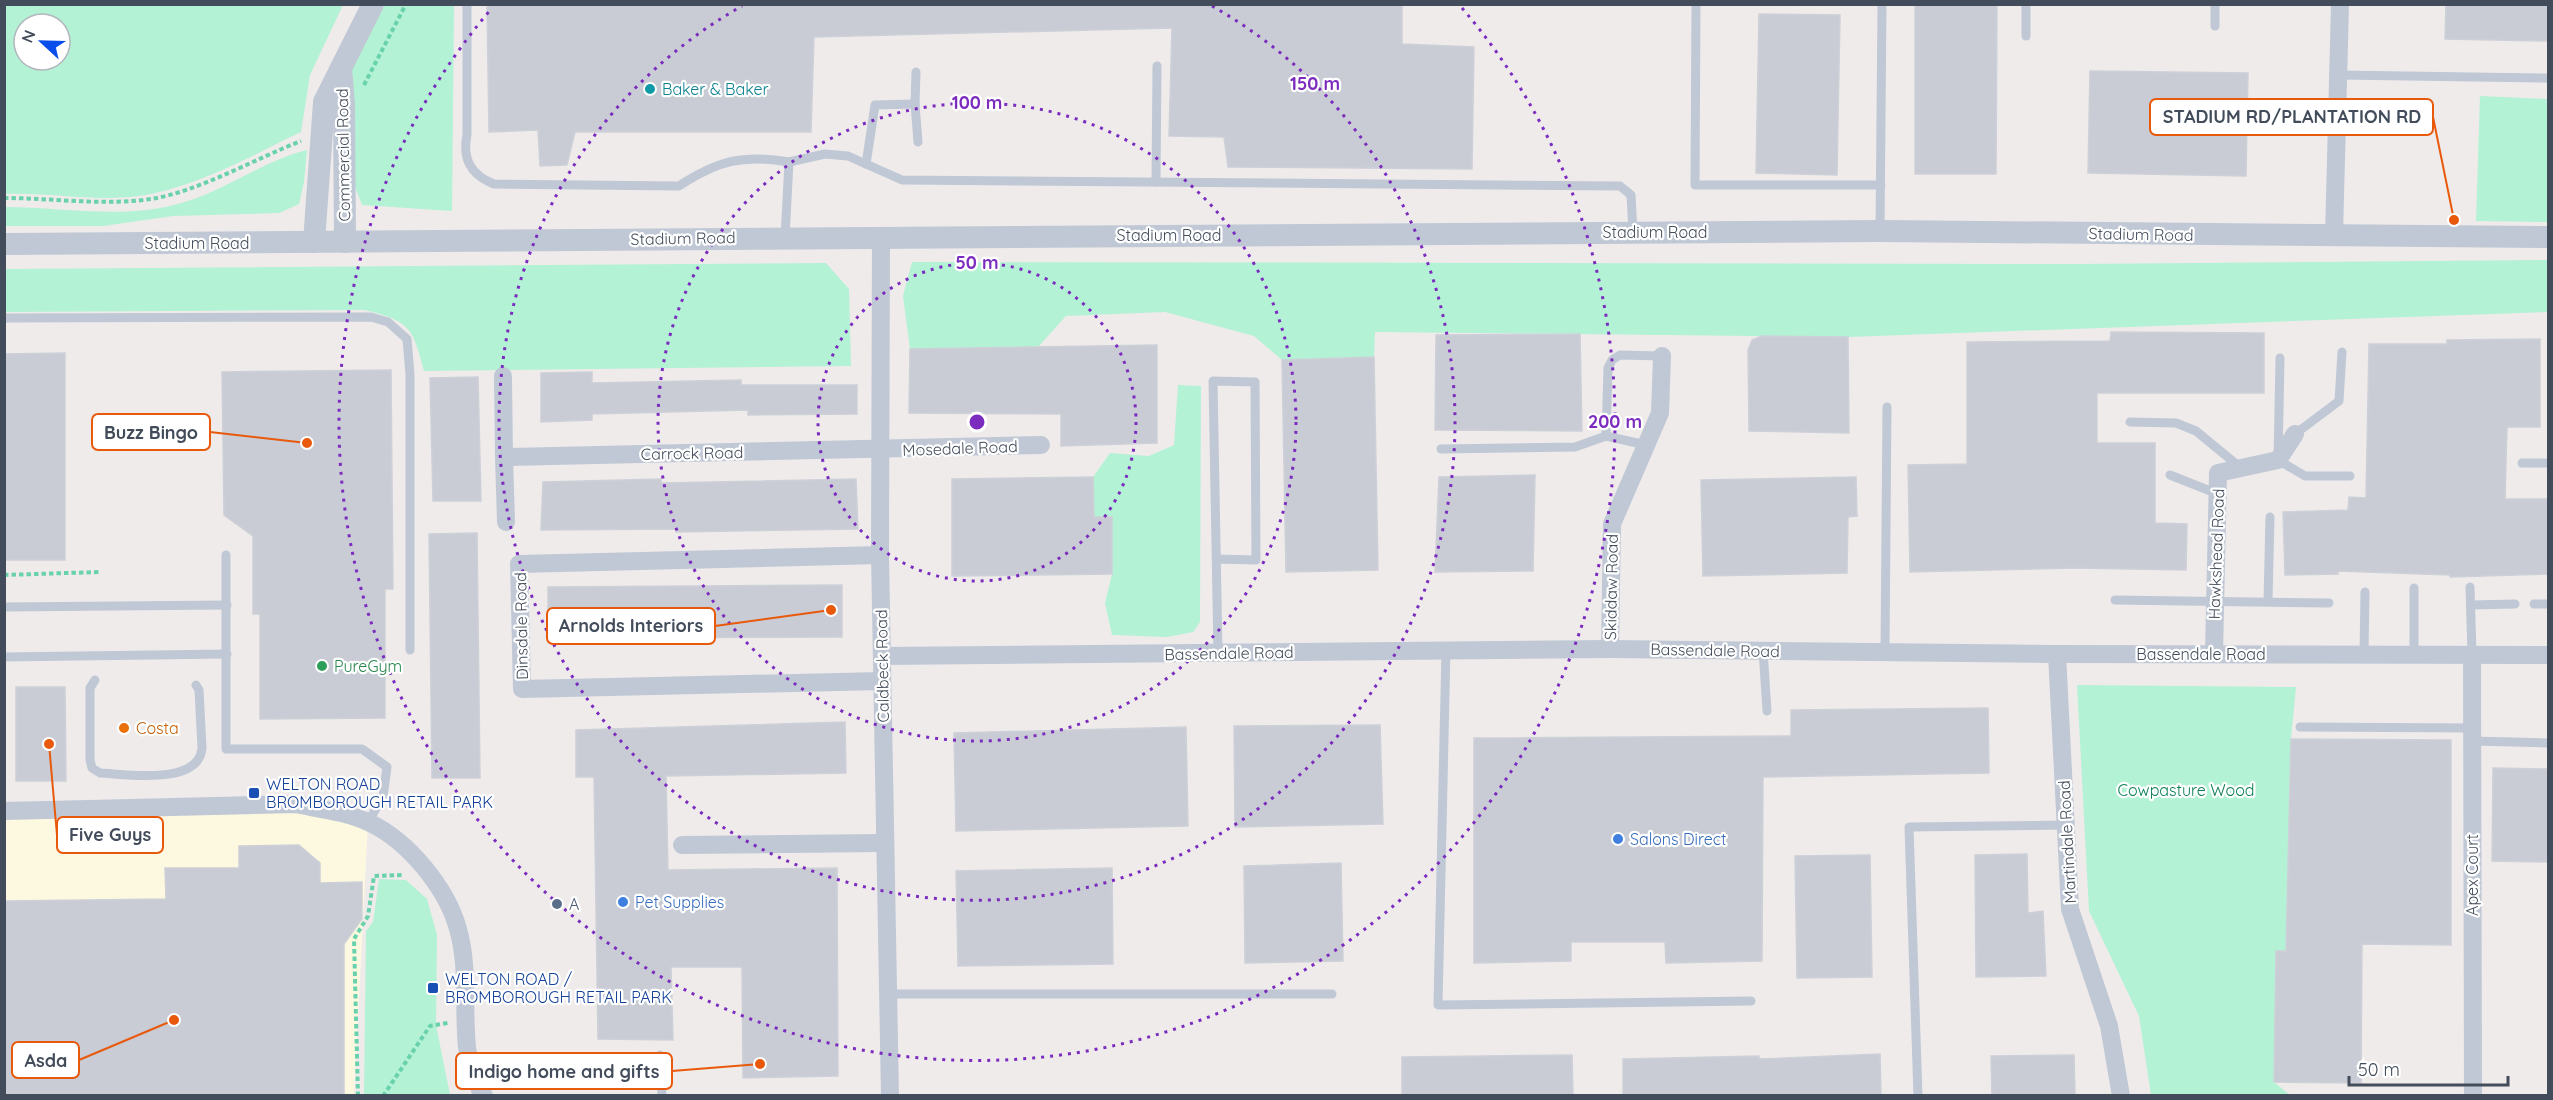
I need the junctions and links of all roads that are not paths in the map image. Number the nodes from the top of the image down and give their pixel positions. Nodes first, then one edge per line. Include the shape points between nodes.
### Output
1 (373, 4) edge
2 (467, 4) edge
3 (1696, 4) edge
4 (1882, 4) edge
5 (2026, 4) edge
6 (2215, 4) edge
7 (2340, 4) edge
8 (2215, 26) dead end
9 (2026, 36) dead end
10 (1157, 66) dead end
11 (341, 68) junction
12 (916, 72) dead end
13 (2338, 75) junction
14 (2548, 78) edge
15 (915, 104) junction
16 (918, 142) dead end
17 (789, 162) junction
18 (866, 164) junction
19 (1156, 182) junction
20 (1881, 185) junction
21 (1880, 231) junction
22 (1633, 232) junction
23 (881, 236) junction
24 (2334, 236) junction
25 (785, 237) junction
26 (2548, 237) edge
27 (314, 242) junction
28 (345, 242) junction
29 (4, 244) edge
30 (4, 318) edge
31 (2342, 352) dead end
32 (1662, 356) joint
33 (2280, 358) dead end
34 (503, 376) dead end
35 (1887, 407) dead end
36 (2130, 422) dead end
37 (2295, 434) joint
38 (1606, 436) junction
39 (1041, 445) dead end
40 (1646, 445) junction
41 (1441, 449) dead end
42 (880, 450) junction
43 (504, 457) junction
44 (2278, 460) junction
45 (2522, 463) dead end
46 (2548, 463) edge
47 (2241, 468) junction
48 (2170, 475) dead end
49 (2350, 476) dead end
50 (2218, 494) junction
51 (2270, 517) dead end
52 (506, 522) dead end
53 (226, 555) dead end
54 (880, 555) junction
55 (1216, 559) junction
56 (2470, 587) dead end
57 (2414, 588) dead end
58 (2364, 592) dead end
59 (2115, 600) dead end
60 (2215, 600) junction
61 (2268, 601) junction
62 (2330, 603) dead end
63 (2471, 604) junction
64 (2515, 604) dead end
65 (2534, 604) dead end
66 (2548, 604) edge
67 (227, 605) junction
68 (4, 607) edge
69 (1610, 649) junction
70 (410, 650) dead end
71 (1446, 650) junction
72 (1763, 651) junction
73 (1885, 652) junction
74 (1218, 653) junction
75 (227, 654) junction
76 (2057, 654) junction
77 (2214, 654) junction
78 (2364, 654) junction
79 (2414, 654) junction
80 (2472, 654) junction
81 (2548, 655) edge
82 (882, 656) junction
83 (4, 657) edge
84 (95, 680) dead end
85 (882, 681) junction
86 (196, 685) dead end
87 (1767, 711) dead end
88 (2300, 727) dead end
89 (2472, 735) junction
90 (2548, 743) edge
91 (4, 810) edge
92 (368, 822) junction
93 (2066, 825) junction
94 (885, 843) junction
95 (682, 846) dead end
96 (888, 994) junction
97 (1332, 994) dead end
98 (1751, 1001) dead end
99 (660, 1055) dead end
100 (484, 1095) edge
101 (662, 1095) edge
102 (890, 1095) edge
103 (1918, 1095) edge
104 (2121, 1095) edge
105 (2473, 1095) edge

1 - 11 street, Commercial Road
2 - 17 lane via 464,148 473,171 482,179 494,184 679,186 704,170 732,160 762,157
3 - 20 lane via 1695,185
4 - 20 lane
5 - 9 lane
6 - 8 lane
7 - 13 street
10 - 19 lane
11 - 27 street, Commercial Road via 324,102
11 - 28 street, Commercial Road
12 - 15 lane
13 - 14 lane
13 - 24 street
15 - 16 lane
15 - 18 lane via 875,105
17 - 18 lane via 825,154 848,156
17 - 25 lane
18 - 19 lane via 902,180
19 - 22 lane via 1620,186 1631,195
20 - 21 lane
21 - 22 street, Stadium Road
21 - 24 street, Stadium Road
22 - 23 street, Stadium Road
23 - 25 street, Stadium Road
23 - 42 street, Caldbeck Road
24 - 26 street, Stadium Road
25 - 28 street, Stadium Road
27 - 28 street, Stadium Road
27 - 29 street, Stadium Road
30 - 70 lane via 371,317 388,322 407,339 410,375
31 - 37 lane via 2339,401
32 - 38 lane via 1620,356 1612,360 1608,368
32 - 40 street, Skiddaw Road via 1660,413
33 - 44 lane
34 - 43 street
35 - 73 lane
36 - 47 lane via 2176,423 2196,432
37 - 44 street
38 - 40 lane
38 - 41 lane via 1575,447
39 - 42 street, Mosedale Road
40 - 69 street, Skiddaw Road via 1612,524
42 - 43 street, Carrock Road
42 - 54 street, Caldbeck Road
43 - 52 street
44 - 47 street, Hawkshead Road
44 - 49 lane via 2305,476
45 - 46 lane
47 - 50 street, Hawkshead Road via 2218,473
48 - 50 lane
50 - 60 street, Hawkshead Road
51 - 61 lane
53 - 67 lane
54 - 82 street, Caldbeck Road
54 - 85 street, Dinsdale Road via 519,564 522,689
55 - 55 lane via 1213,381 1255,382 1256,560
55 - 74 lane
56 - 63 lane
57 - 79 lane
58 - 78 lane
59 - 60 lane
60 - 61 lane
60 - 77 street, Hawkshead Road
61 - 62 lane
63 - 64 lane
63 - 80 lane
65 - 66 lane
67 - 68 lane
67 - 75 lane
69 - 71 street, Bassendale Road
69 - 72 street, Bassendale Road
71 - 74 street, Bassendale Road
71 - 98 lane via 1438,1005
72 - 73 street, Bassendale Road
72 - 87 lane
73 - 76 street, Bassendale Road
74 - 82 street, Bassendale Road
75 - 83 lane
75 - 92 lane via 226,749 362,749 387,767 383,797
76 - 77 street, Bassendale Road
76 - 93 street, Martindale Road
77 - 78 street, Bassendale Road
78 - 79 street, Bassendale Road
79 - 80 street, Bassendale Road
80 - 81 street, Bassendale Road
80 - 89 street, Apex Court
82 - 85 street, Caldbeck Road
84 - 86 lane via 90,687 90,760 92,768 100,773 177,773 194,765 202,748
85 - 94 street, Caldbeck Road
88 - 89 lane
89 - 90 lane
89 - 105 street, Apex Court
91 - 92 street via 295,804
92 - 100 street via 416,858 439,886 458,929 466,990 467,1049
93 - 103 lane via 1909,827
93 - 104 street, Martindale Road via 2070,909 2109,1026
94 - 95 street
94 - 96 street, Caldbeck Road
96 - 97 lane
96 - 102 street, Caldbeck Road
99 - 101 lane

